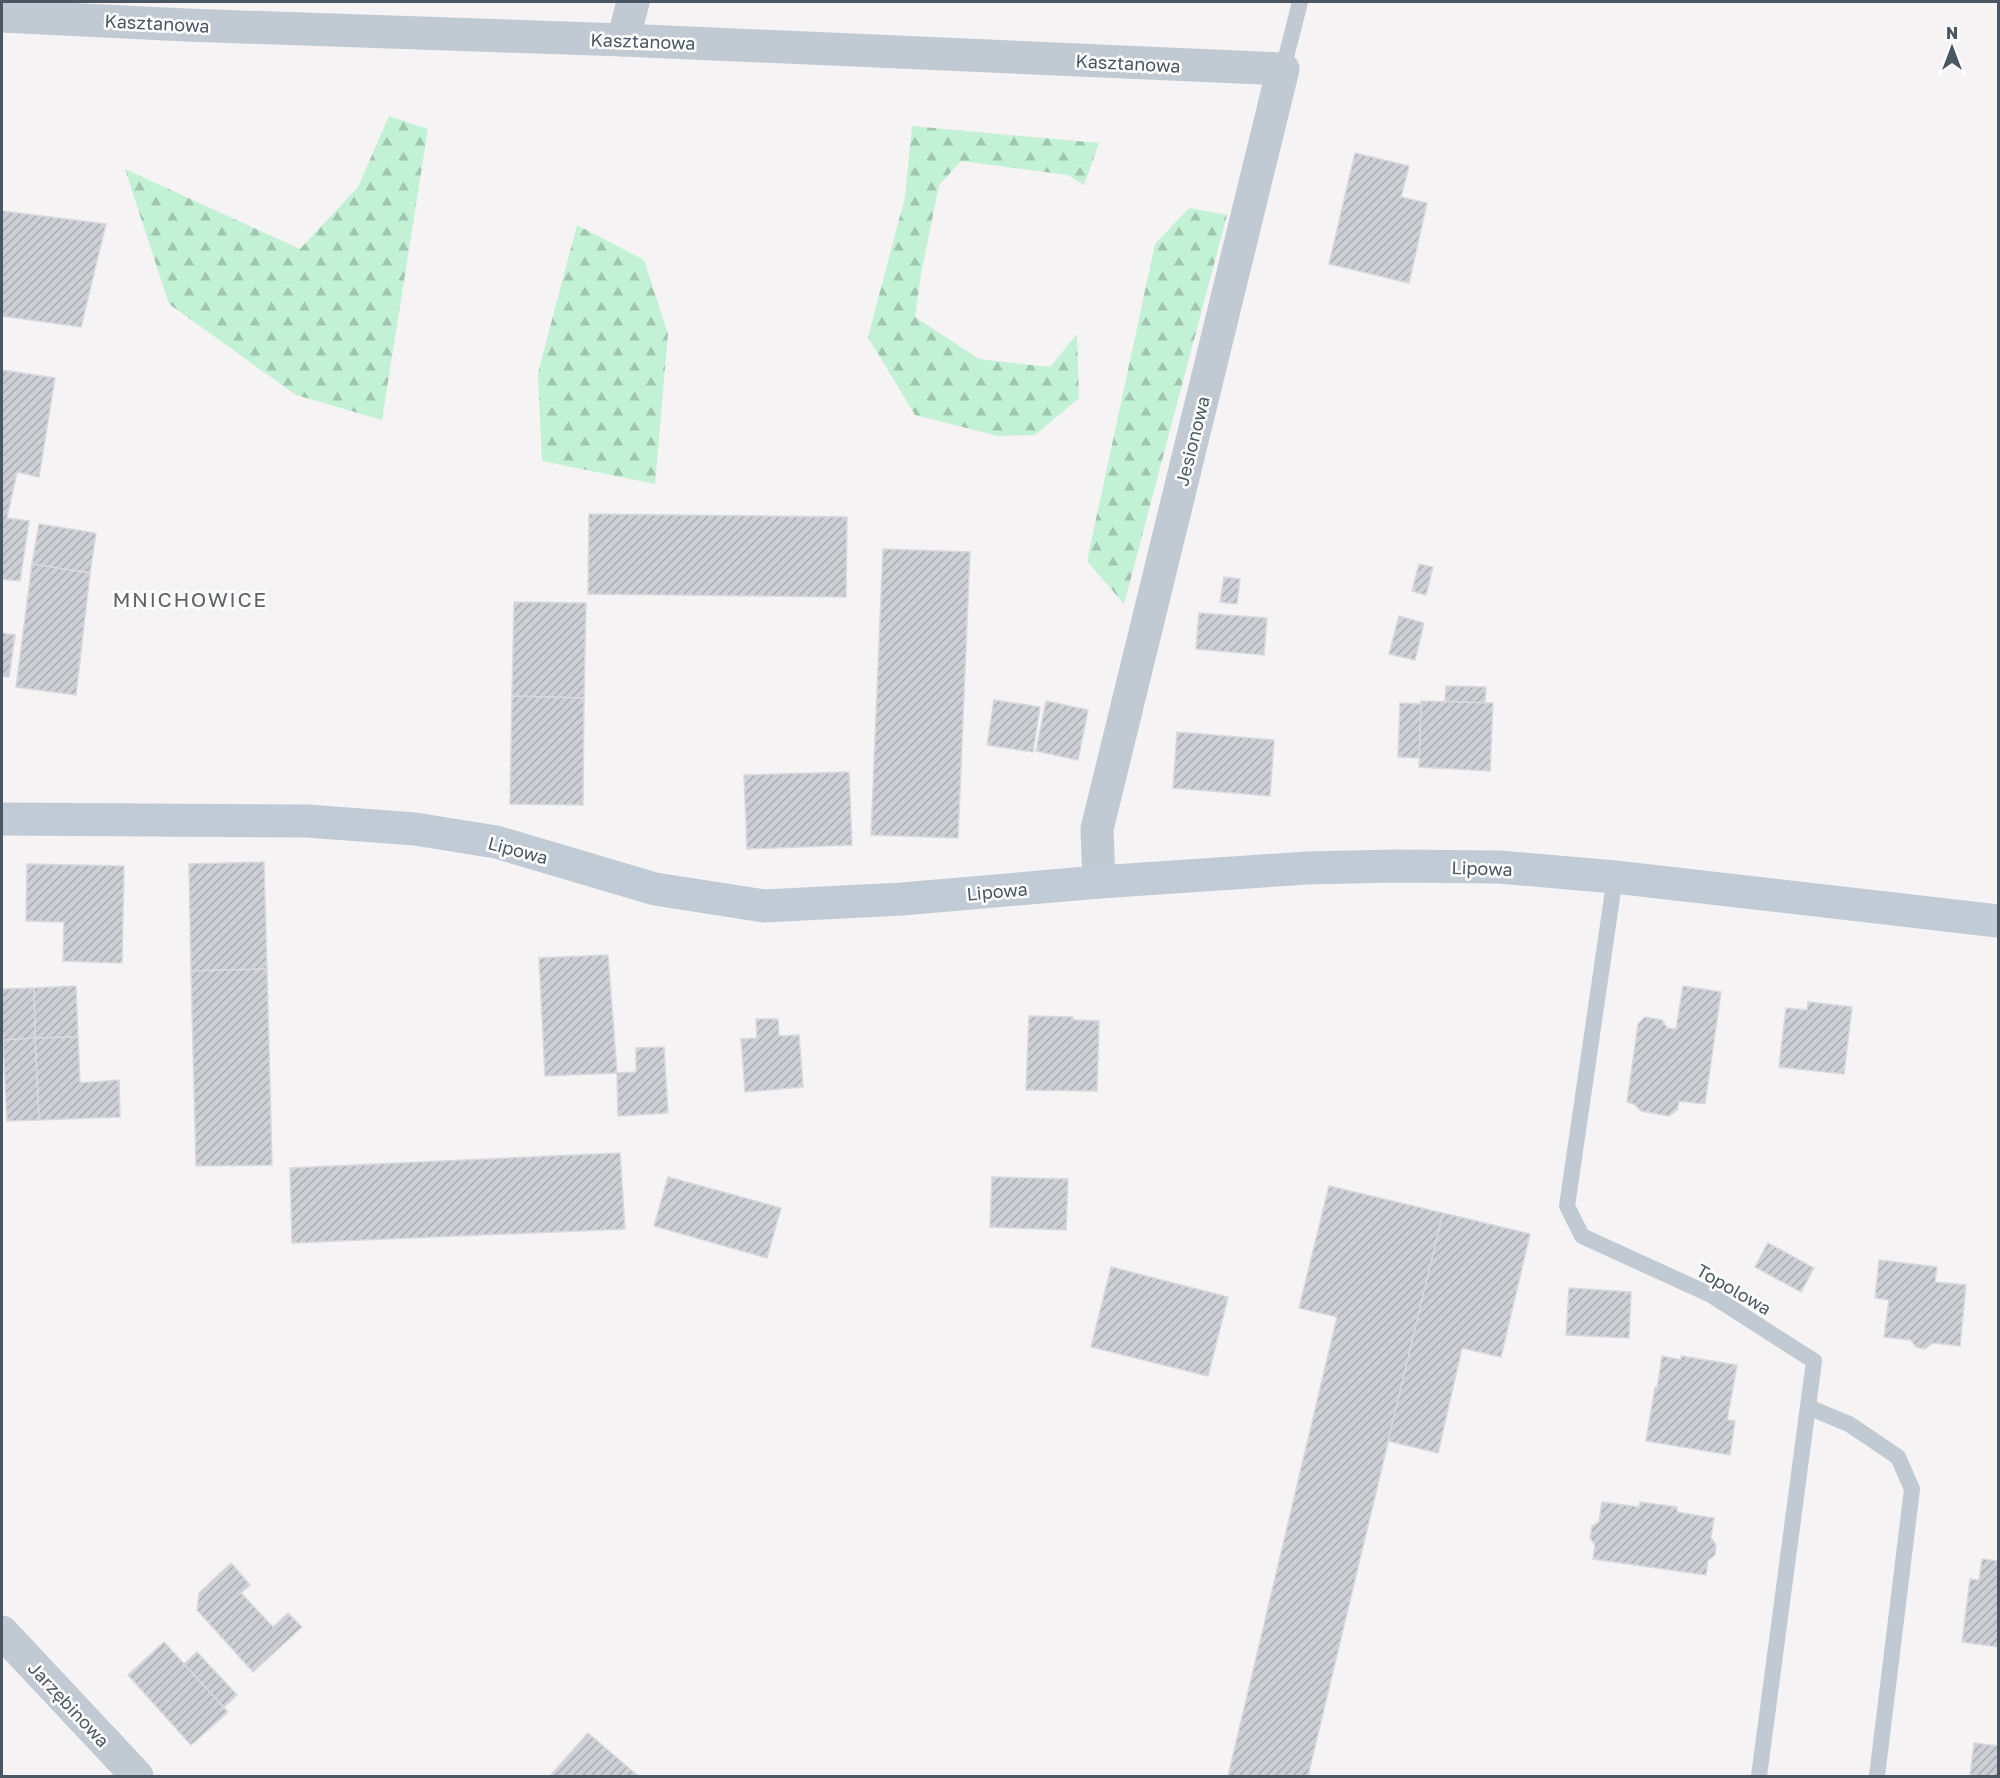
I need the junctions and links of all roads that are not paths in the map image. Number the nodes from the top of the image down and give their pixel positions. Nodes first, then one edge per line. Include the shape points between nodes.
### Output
1 (633, 2) edge
2 (1300, 2) edge
3 (2, 16) edge
4 (624, 40) junction
5 (1283, 69) junction
6 (2, 819) edge
7 (1615, 877) junction
8 (1099, 882) junction
9 (1998, 921) edge
10 (1808, 1407) junction
11 (2, 1632) edge
12 (136, 1776) edge
13 (1759, 1776) edge
14 (1878, 1776) edge

1 - 4 street
2 - 5 lane, Jesionowa
3 - 4 street, Kasztanowa
4 - 5 street, Kasztanowa
5 - 8 street, Jesionowa via 1097,829
6 - 8 street, Lipowa via 308,821 415,829 496,842 655,890 764,906
7 - 8 street, Lipowa via 1499,867 1396,866
7 - 9 street, Lipowa
7 - 10 lane, Topolowa via 1567,1206 1582,1236 1711,1295 1814,1361
10 - 13 lane, Topolowa
10 - 14 lane via 1849,1425 1898,1458 1912,1489
11 - 12 street, Jarzębinowa

